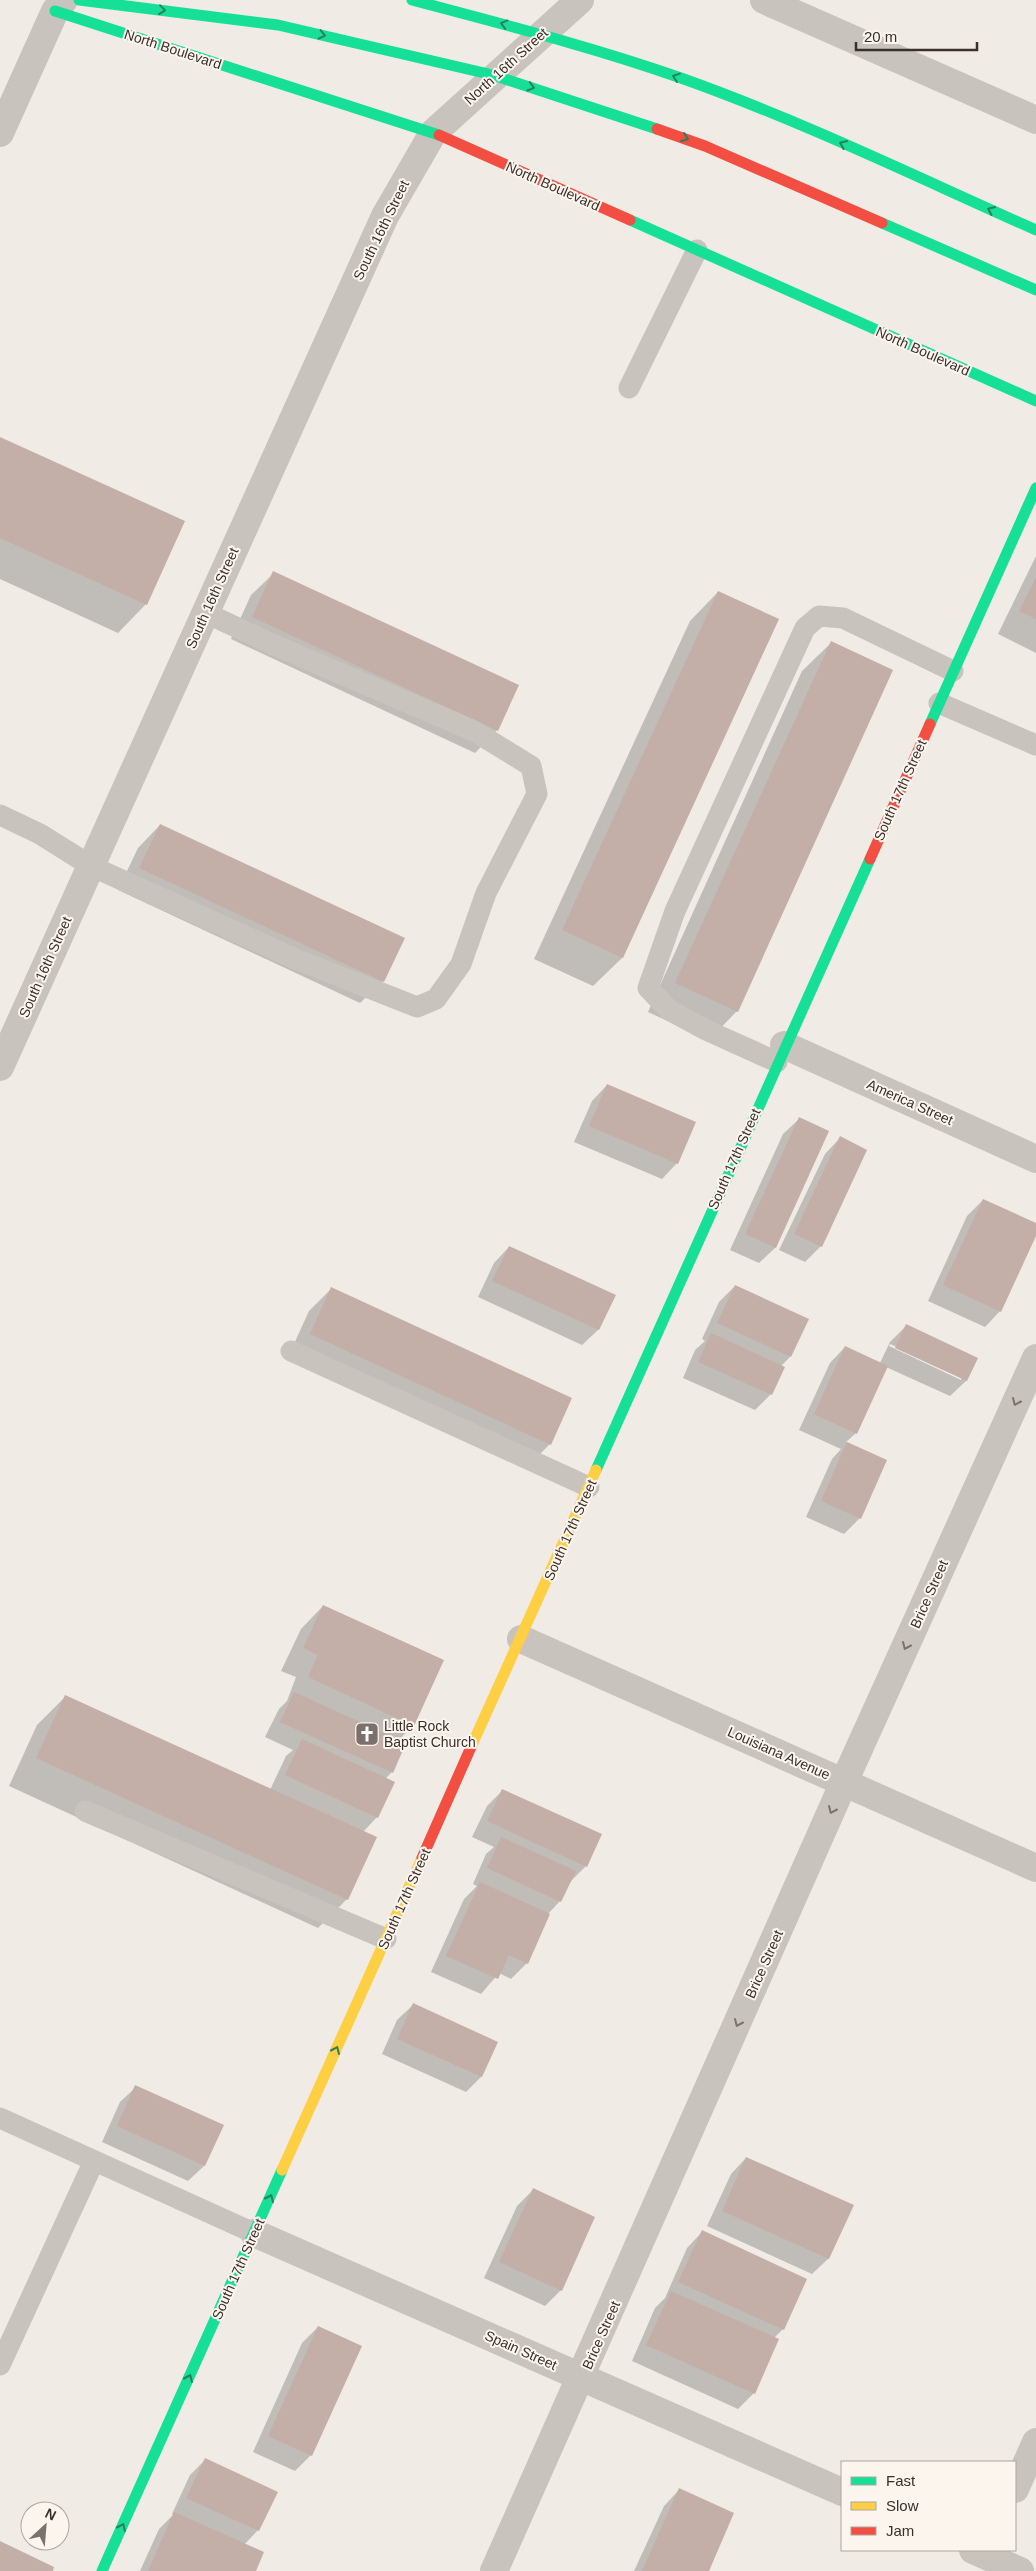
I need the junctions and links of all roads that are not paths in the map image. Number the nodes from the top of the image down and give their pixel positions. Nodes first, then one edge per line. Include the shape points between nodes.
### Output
1 (412, 0) edge
2 (549, 0) edge
3 (580, 0) edge
4 (764, 0) edge
5 (66, 4) edge
6 (537, 38) junction
7 (1036, 120) edge
8 (0, 133) edge
9 (433, 133) junction
10 (1036, 230) edge
11 (697, 250) junction
12 (1036, 290) edge
13 (629, 388) dead end
14 (1036, 401) edge
15 (1036, 488) edge
16 (206, 613) junction
17 (954, 670) junction
18 (939, 703) junction
19 (1036, 745) edge
20 (0, 815) edge
21 (91, 866) junction
22 (781, 1053) junction
23 (0, 1067) edge
24 (1036, 1159) edge
25 (291, 1351) dead end
26 (1036, 1358) edge
27 (589, 1487) junction
28 (521, 1639) junction
29 (844, 1782) junction
30 (85, 1811) dead end
31 (1036, 1868) edge
32 (386, 1939) junction
33 (0, 2118) edge
34 (94, 2161) junction
35 (254, 2233) junction
36 (0, 2365) edge
37 (582, 2377) junction
38 (1036, 2442) edge
39 (1016, 2487) edge
40 (841, 2492) edge
41 (981, 2556) edge
42 (102, 2571) edge
43 (494, 2571) edge
44 (1020, 2571) edge

10 -> 1 street, bridge via 765,111 681,78 591,48
2 - 6 street
3 - 6 street, North 16th Street
4 - 7 street
5 - 8 street
5 - 9 street, North Boulevard
5 -> 12 street, North Boulevard, bridge via 278,25 492,75 704,146
6 - 9 street, North 16th Street
9 - 11 street, North Boulevard
9 - 16 street, South 16th Street via 385,216
11 - 13 lane
11 - 14 street, North Boulevard
15 - 17 street, South 17th Street
16 - 21 street, South 16th Street
16 - 21 lane via 474,731 532,766 537,794 486,893 461,964 436,999 417,1007 298,960
17 - 18 street, South 17th Street
17 - 22 lane via 843,618 819,616 805,628 675,911 648,988 669,1010 706,1030
18 - 19 lane
18 - 22 street, South 17th Street
20 - 21 lane via 40,834
21 - 23 street, South 16th Street
22 - 24 street, America Street
22 - 27 street, South 17th Street
25 - 27 lane
26 -> 29 street, Brice Street
27 - 28 street, South 17th Street
28 - 29 street, Louisiana Avenue
28 - 32 street, South 17th Street
29 - 31 street, Louisiana Avenue
29 -> 37 street, Brice Street
30 - 32 lane
35 -> 32 street, South 17th Street
33 - 34 lane
34 - 35 lane
34 - 36 lane
35 - 37 street, Spain Street
42 -> 35 street, South 17th Street
37 - 40 street, Spain Street
37 - 43 street, Brice Street
38 - 39 street
41 - 44 street

